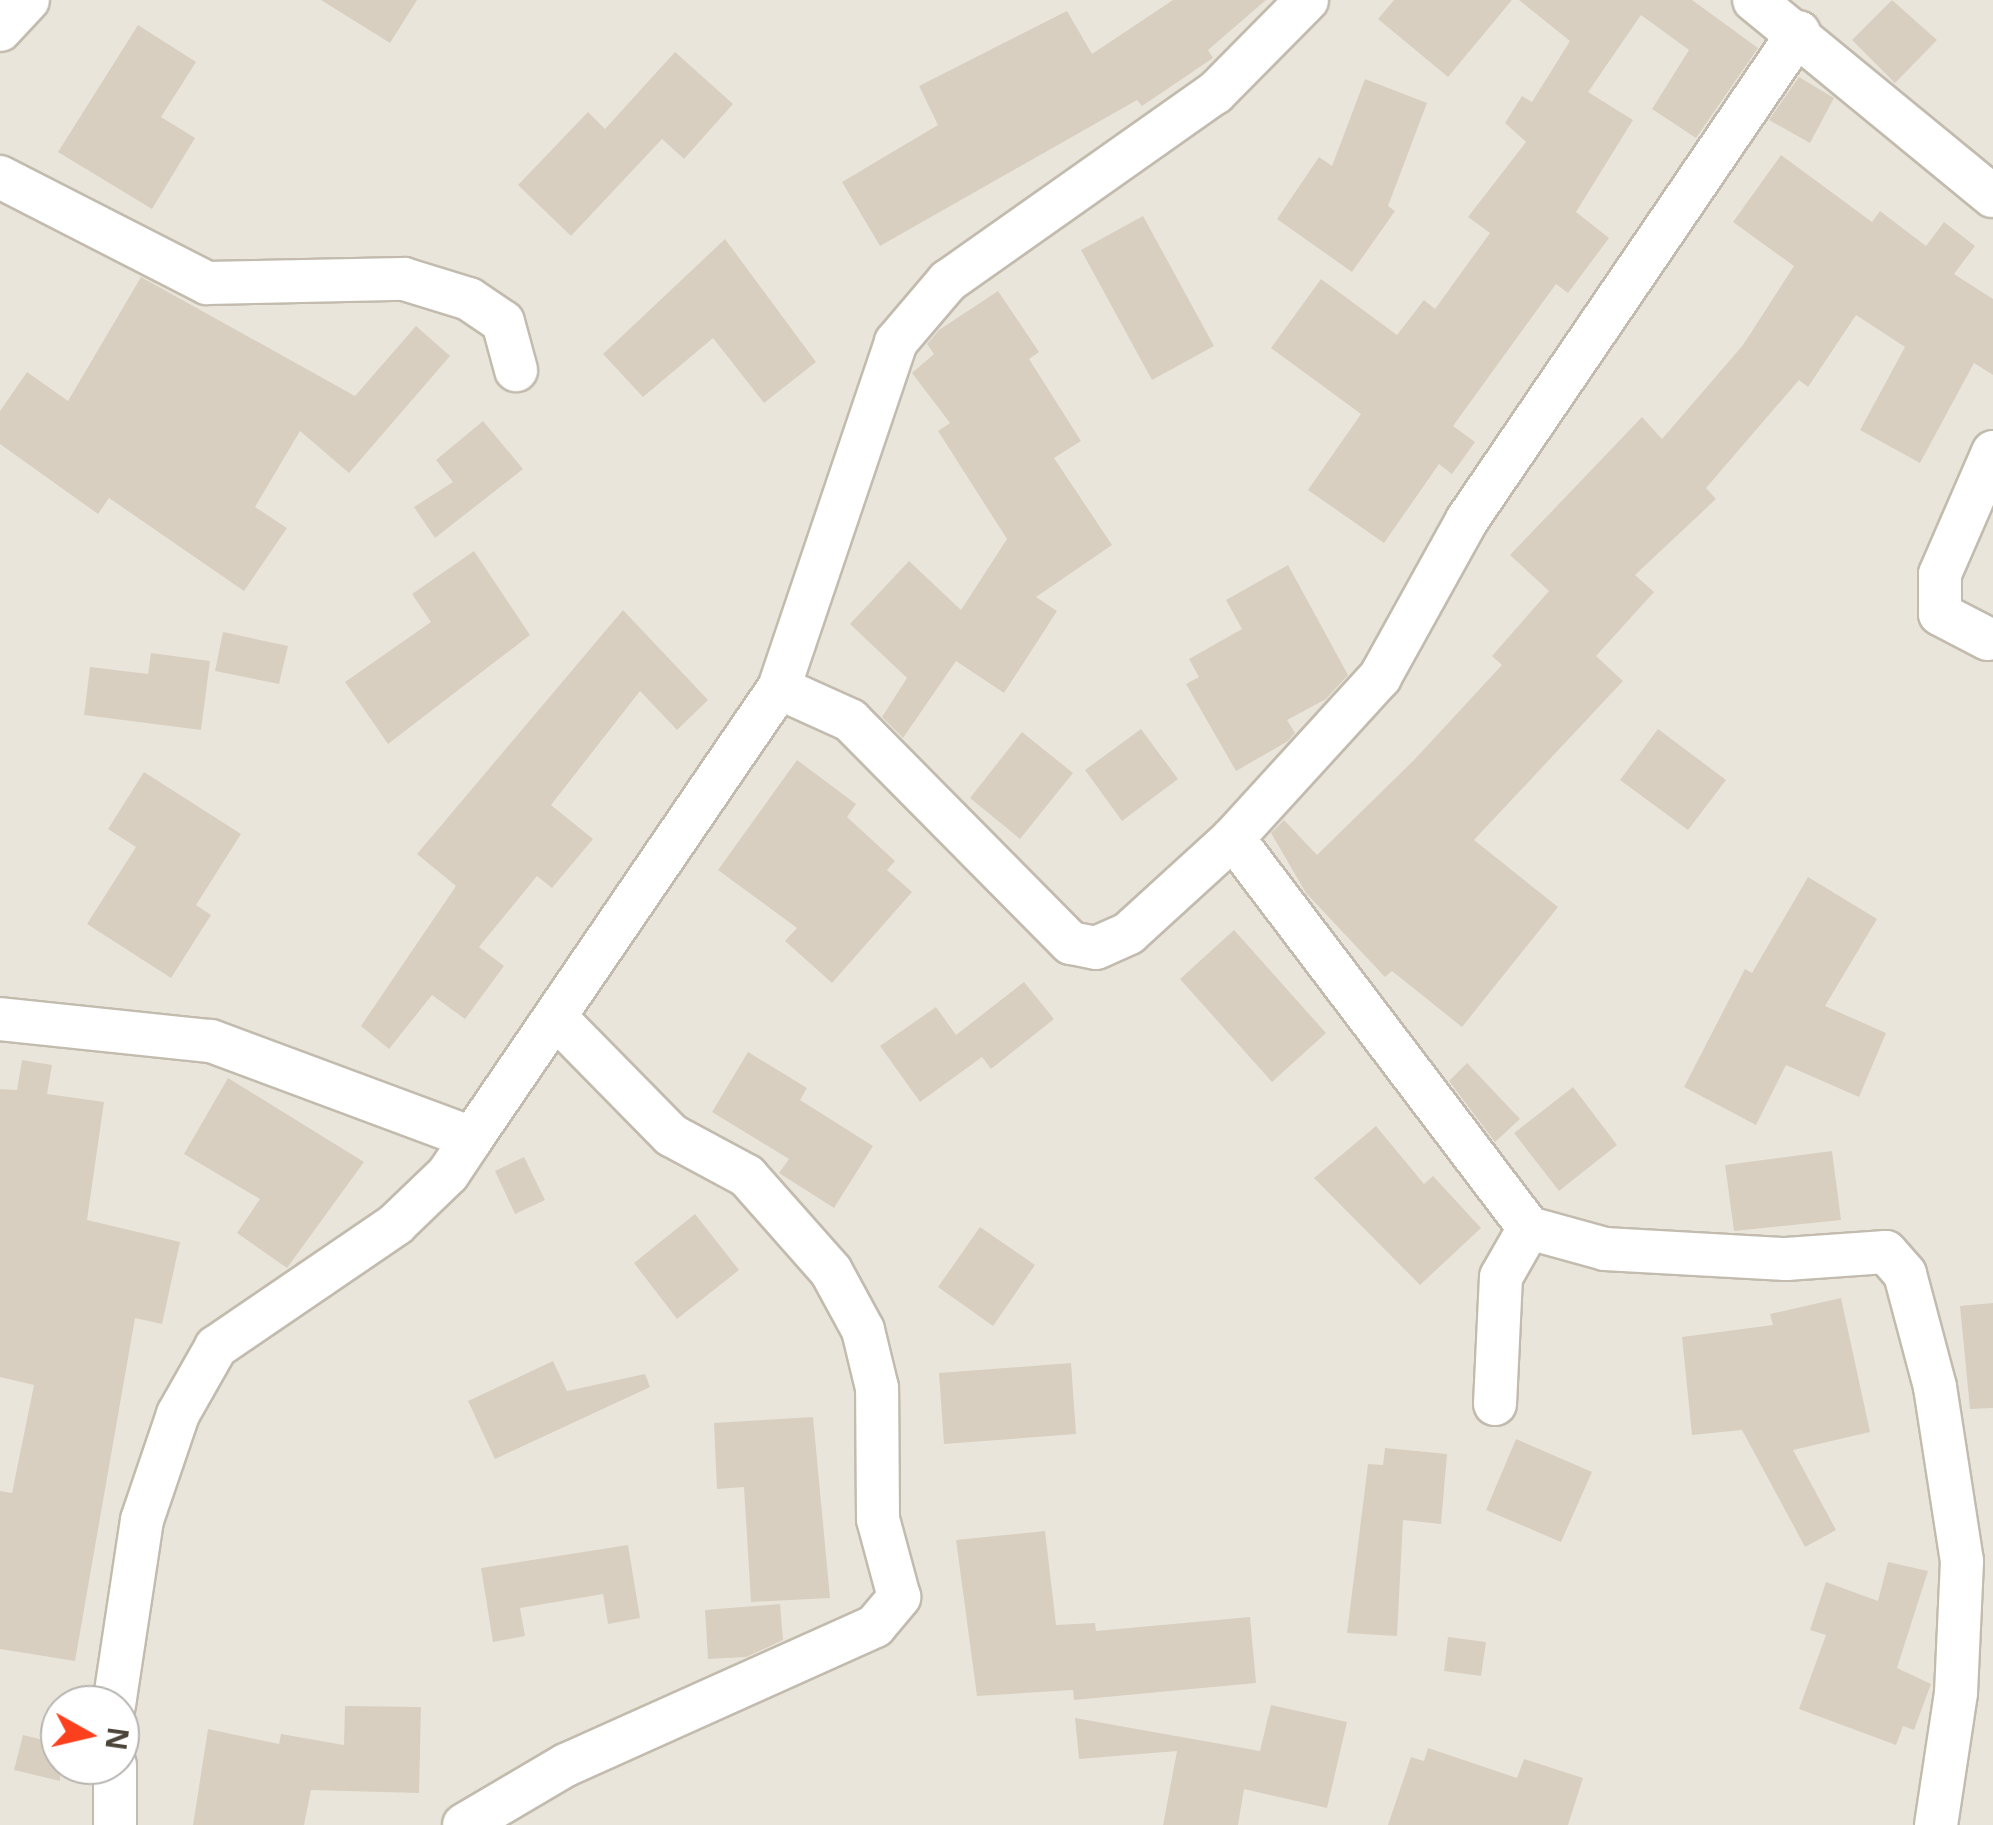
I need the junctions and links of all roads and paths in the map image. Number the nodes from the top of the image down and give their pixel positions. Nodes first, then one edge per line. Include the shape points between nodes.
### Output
1 (28, 0) edge
2 (1306, 0) edge
3 (1754, 0) edge
4 (0, 30) edge
5 (1798, 32) junction
6 (0, 177) edge
7 (1993, 196) edge
8 (516, 370) dead end
9 (1993, 452) edge
10 (1988, 639) dead end
11 (778, 688) junction
12 (1233, 838) junction
13 (0, 1018) edge
14 (557, 1019) junction
15 (472, 1138) junction
16 (1529, 1228) junction
17 (1495, 1404) dead end
18 (117, 1685) edge
19 (114, 1785) edge
20 (115, 1825) edge
21 (464, 1825) edge
22 (1936, 1825) edge

1 - 4 street
2 - 11 street via 1215,92 948,281 896,342
3 - 5 street
5 - 7 street
5 - 12 street via 1467,520 1380,678
6 - 8 street via 207,283 404,279 469,299 503,322
9 - 10 street via 1940,574 1940,614
11 - 12 street via 850,720 1071,944 1096,948 1129,933
11 - 14 street via 717,768
12 - 16 street
13 - 15 street via 211,1041
14 - 15 street
14 - 21 street via 671,1134 747,1176 831,1272 862,1330 876,1388 878,1518 899,1597 874,1626 566,1765
15 - 18 street via 448,1174 396,1224 216,1347 178,1414 142,1520
16 - 17 street via 1501,1277
16 - 22 street via 1606,1249 1786,1258 1886,1252 1905,1274 1935,1387 1962,1561 1956,1693
19 - 20 street

